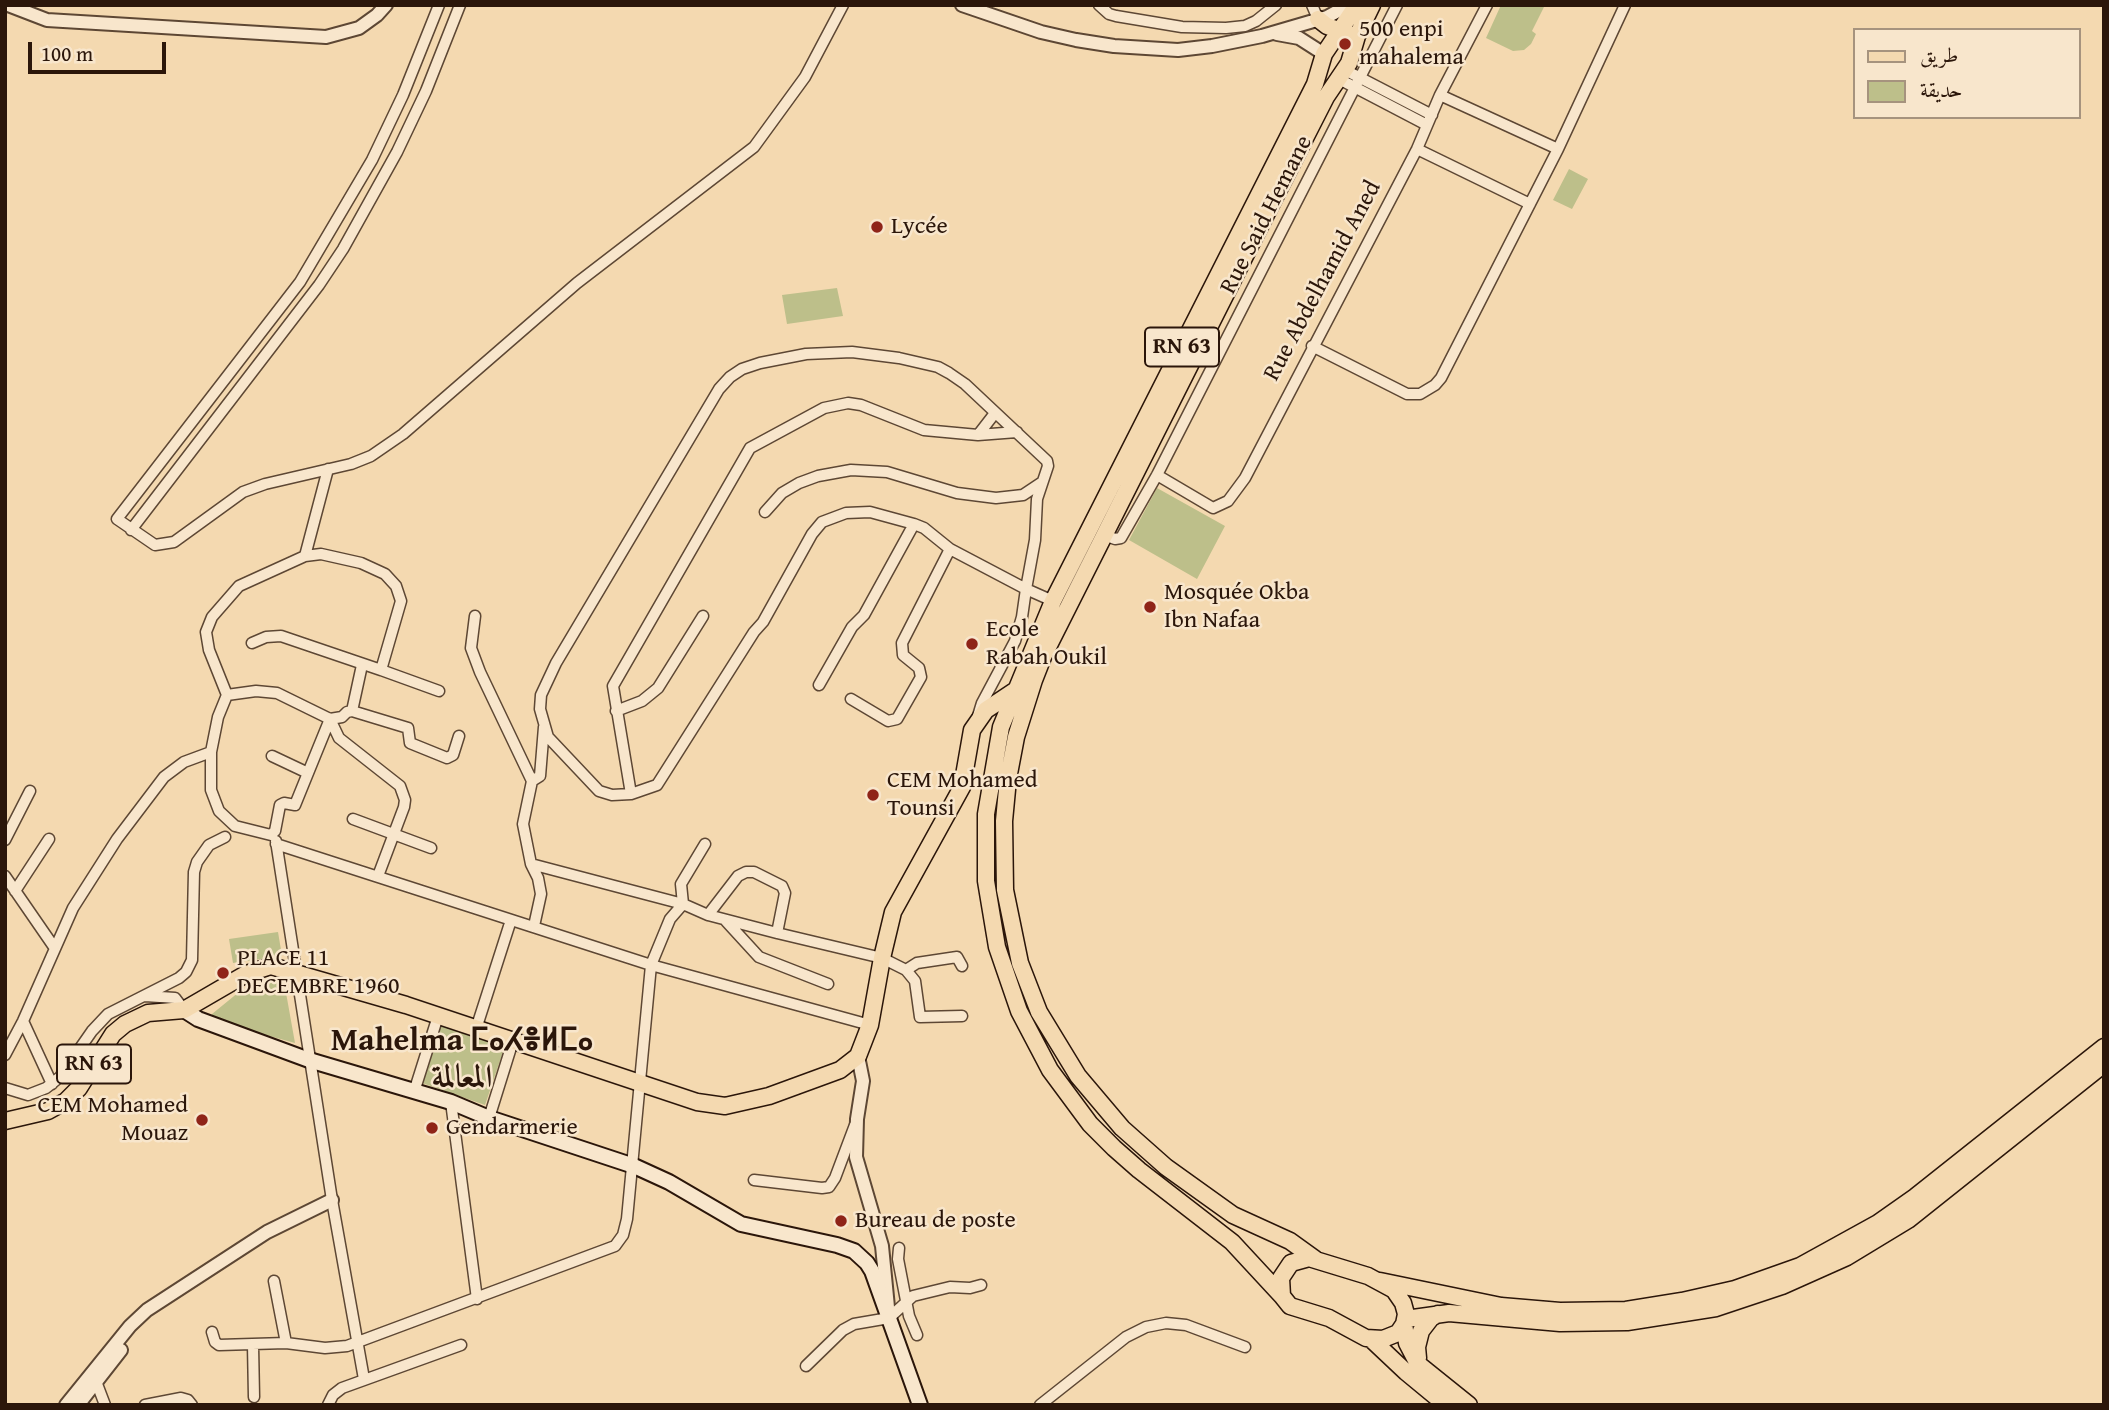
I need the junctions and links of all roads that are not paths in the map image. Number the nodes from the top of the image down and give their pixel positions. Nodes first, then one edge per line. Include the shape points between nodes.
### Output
1 (8, 5) edge
2 (386, 5) edge
3 (439, 5) edge
4 (460, 5) edge
5 (843, 5) edge
6 (962, 5) edge
7 (1099, 5) edge
8 (1276, 5) edge
9 (1349, 5) edge
10 (1357, 5) edge
11 (1372, 5) edge
12 (1397, 5) edge
13 (1487, 5) edge
14 (1625, 5) edge
15 (1315, 12) edge
16 (1341, 31) junction
17 (1273, 33) junction
18 (1355, 43) junction
19 (1324, 54) junction
20 (1319, 73) junction
21 (1339, 78) junction
22 (1358, 83) junction
23 (1440, 95) junction
24 (1432, 115) junction
25 (1427, 125) junction
26 (1417, 149) junction
27 (1558, 149) junction
28 (1530, 204) junction
29 (1312, 346) junction
30 (995, 413) junction
31 (1017, 432) junction
32 (978, 435) junction
33 (328, 469) junction
34 (1157, 475) junction
35 (1043, 482) junction
36 (765, 512) dead end
37 (914, 524) junction
38 (131, 530) junction
39 (1104, 535) junction
40 (950, 549) junction
41 (305, 556) junction
42 (1026, 589) junction
43 (1053, 601) junction
44 (475, 616) dead end
45 (704, 616) dead end
46 (252, 643) dead end
47 (362, 665) junction
48 (381, 670) junction
49 (1034, 680) junction
50 (819, 685) dead end
51 (439, 691) dead end
52 (1014, 692) junction
53 (227, 695) junction
54 (851, 699) dead end
55 (352, 711) junction
56 (616, 711) junction
57 (330, 719) junction
58 (544, 726) junction
59 (974, 726) junction
60 (1001, 727) junction
61 (459, 736) dead end
62 (211, 752) junction
63 (272, 756) dead end
64 (309, 773) junction
65 (532, 781) junction
66 (30, 790) dead end
67 (632, 794) junction
68 (353, 820) dead end
69 (392, 835) junction
70 (225, 837) dead end
71 (49, 839) dead end
72 (274, 839) junction
73 (5, 841) edge
74 (705, 844) dead end
75 (431, 848) dead end
76 (531, 864) junction
77 (5, 876) edge
78 (378, 876) junction
79 (15, 891) junction
80 (683, 904) junction
81 (708, 915) junction
82 (511, 920) junction
83 (726, 921) junction
84 (534, 926) junction
85 (777, 933) junction
86 (54, 947) junction
87 (882, 958) junction
88 (651, 965) junction
89 (962, 966) dead end
90 (906, 970) junction
91 (296, 971) junction
92 (828, 984) dead end
93 (141, 996) junction
94 (184, 1010) junction
95 (438, 1016) junction
96 (962, 1016) dead end
97 (23, 1021) junction
98 (870, 1026) junction
99 (476, 1029) junction
100 (513, 1041) junction
101 (2104, 1047) edge
102 (5, 1055) edge
103 (858, 1056) junction
104 (309, 1060) junction
105 (2104, 1065) edge
106 (52, 1084) junction
107 (639, 1084) junction
108 (5, 1088) edge
109 (414, 1092) junction
110 (451, 1102) junction
111 (489, 1118) junction
112 (857, 1119) junction
113 (5, 1121) edge
114 (634, 1166) junction
115 (754, 1180) dead end
116 (332, 1200) junction
117 (1284, 1238) junction
118 (1232, 1242) junction
119 (899, 1248) dead end
120 (1315, 1259) junction
121 (274, 1281) dead end
122 (1380, 1281) junction
123 (981, 1285) dead end
124 (1282, 1296) junction
125 (477, 1299) junction
126 (907, 1301) junction
127 (1501, 1312) junction
128 (1438, 1314) junction
129 (889, 1318) junction
130 (1405, 1322) junction
131 (212, 1332) dead end
132 (918, 1335) dead end
133 (1371, 1339) junction
134 (356, 1341) junction
135 (286, 1343) junction
136 (253, 1345) junction
137 (461, 1345) dead end
138 (1245, 1347) dead end
139 (806, 1366) dead end
140 (1424, 1370) junction
141 (95, 1378) junction
142 (364, 1379) junction
143 (254, 1397) dead end
144 (66, 1405) edge
145 (78, 1405) edge
146 (105, 1405) edge
147 (145, 1405) edge
148 (192, 1405) edge
149 (328, 1405) edge
150 (920, 1405) edge
151 (1040, 1405) edge
152 (1446, 1405) edge
153 (1469, 1405) edge

1 - 2 street via 47,20 326,37 359,28
3 - 38 street via 372,160 300,282 117,519
4 - 38 street via 426,92 343,249
5 - 33 street via 805,77 754,148 587,275 387,446 351,464
6 - 17 street via 1041,32 1139,49 1213,46
7 - 8 street via 1116,16 1215,28 1245,26
9 - 15 street
10 - 16 main road, RN 63
11 - 18 main road
12 - 22 street, Rue Said Hemane
13 - 23 street, Rue Abdelhamid Aned
14 - 27 street
15 - 16 main road via 1327,26
15 - 17 street
16 - 18 main road
16 - 19 main road, RN 63
17 - 19 street via 1299,38
18 - 21 main road
19 - 20 main road, RN 63
20 - 21 main road via 1326,83
20 - 43 main road, RN 63
21 - 22 street
21 - 39 main road
22 - 24 street
22 - 25 street
22 - 34 street, Rue Said Hemane
23 - 24 street, Rue Abdelhamid Aned
23 - 27 street
24 - 25 street, Rue Abdelhamid Aned
25 - 26 street, Rue Abdelhamid Aned
26 - 28 street
26 - 29 street, Rue Abdelhamid Aned
27 - 28 street
28 - 29 street via 1441,378 1425,392 1407,394
29 - 34 street, Rue Abdelhamid Aned via 1245,478 1228,500 1213,508 1206,506
30 - 31 street
30 - 32 street
30 - 58 street via 950,373 899,358 852,352 806,354 760,363 730,377 704,412 556,663 541,695
31 - 32 street
31 - 35 street via 1047,461
32 - 56 street via 924,430 848,403 824,408 757,442 744,456 616,677
33 - 38 street via 243,492 174,542 155,545
33 - 41 street
34 - 39 street, Rue Said Hemane via 1121,538
35 - 36 street via 1023,495 996,498 957,493 887,472 851,470 799,483
35 - 42 street
37 - 40 street
37 - 50 street
37 - 67 street via 858,512 822,522 662,778 651,789
39 - 49 main road
40 - 42 street
40 - 54 street via 902,643 903,655 919,668 921,677 897,719 888,721
41 - 48 street via 321,554 361,563 385,573 396,586 401,601
41 - 53 street via 239,586 212,617 206,632 209,650
42 - 43 street
42 - 59 street via 1015,640
43 - 52 main road, RN 63
44 - 65 street via 471,648
45 - 56 street via 659,688
46 - 47 street via 281,636
47 - 48 street
47 - 55 street
48 - 51 street
49 - 52 main road
49 - 117 main road via 1021,717 1004,811 1004,890 1028,988 1077,1076 1136,1142 1233,1215
52 - 59 main road via 986,710
52 - 60 main road
53 - 57 street via 277,694
53 - 62 street
55 - 57 street
55 - 61 street via 408,728 410,743 447,758 453,755
56 - 67 street
57 - 64 street
57 - 69 street via 339,738 404,792 404,807
58 - 65 street via 540,776
58 - 67 street via 555,746 593,787 611,795
59 - 60 main road via 986,720
59 - 87 main road via 962,787 905,886 893,912
60 - 118 main road via 986,814 986,881 998,947 1019,1011 1050,1070 1090,1124 1139,1170
62 - 72 street via 211,790 219,811 235,826
62 - 86 street via 184,762 155,787 109,850
63 - 64 street
64 - 72 street via 295,805 281,805
65 - 76 street via 523,824
66 - 73 street
68 - 69 street
69 - 75 street
69 - 78 street
70 - 93 street via 209,845 194,872 190,966 179,978
71 - 79 street
72 - 78 street
72 - 91 street
74 - 80 street via 681,884
76 - 80 street
76 - 84 street via 541,894
77 - 79 street
78 - 82 street
79 - 86 street
80 - 81 street
80 - 88 street via 670,919
81 - 83 street
81 - 85 street via 738,876 754,872 785,893
82 - 84 street
82 - 99 street
83 - 85 street
83 - 92 street via 759,957
84 - 88 street
85 - 87 street
86 - 97 street
87 - 90 street
87 - 98 main road
88 - 98 street
88 - 107 street
89 - 90 street via 957,957 917,963
90 - 96 street via 915,981 920,1017
91 - 94 main road, RN 63 via 271,966 255,969
91 - 95 main road, RN 63
91 - 104 street
93 - 94 street via 175,998
93 - 106 street via 99,1022
94 - 104 main road
94 - 113 main road, RN 63 via 148,1013 125,1024 66,1101 44,1112
95 - 99 main road, RN 63
95 - 109 street
97 - 102 street
97 - 106 street
98 - 103 main road
99 - 100 main road, RN 63
100 - 107 main road, RN 63
100 - 111 street
101 - 127 main road via 1897,1211 1800,1266 1735,1289 1637,1308
103 - 107 main road, RN 63 via 840,1070 769,1097 725,1106
103 - 112 street via 863,1081
104 - 109 main road
104 - 116 street
105 - 127 main road via 1908,1220 1804,1277 1716,1308 1671,1317 1607,1324
106 - 108 street via 29,1095
107 - 114 street
109 - 110 main road
110 - 111 main road
110 - 125 street
111 - 114 main road
112 - 115 street via 828,1187
112 - 129 street via 856,1157 882,1246
114 - 125 street via 623,1235 615,1246
114 - 129 main road via 741,1224 854,1251 872,1271
116 - 134 street
116 - 141 street via 267,1232 147,1310 130,1326
117 - 118 main road via 1288,1256 1273,1267
117 - 120 main road
118 - 124 main road
119 - 126 street
120 - 122 main road
120 - 124 main road via 1303,1258 1287,1267 1281,1278
121 - 135 street
122 - 127 main road
122 - 130 main road via 1401,1298
123 - 126 street via 950,1287
124 - 133 main road via 1294,1309 1329,1318
125 - 134 street
126 - 129 street
126 - 132 street
127 - 128 main road
128 - 130 main road
128 - 140 main road via 1425,1324 1418,1338 1417,1355
129 - 139 street via 854,1324
129 - 150 main road
130 - 133 main road via 1394,1336
130 - 140 main road via 1410,1351
131 - 136 street via 219,1345
133 - 152 main road
134 - 135 street via 326,1348
134 - 142 street
135 - 136 street
136 - 143 street
137 - 142 street
138 - 151 street via 1186,1325 1146,1327 1126,1337
140 - 153 main road
141 - 144 street
141 - 145 street
141 - 146 street
142 - 149 street via 337,1391
147 - 148 street via 181,1398

